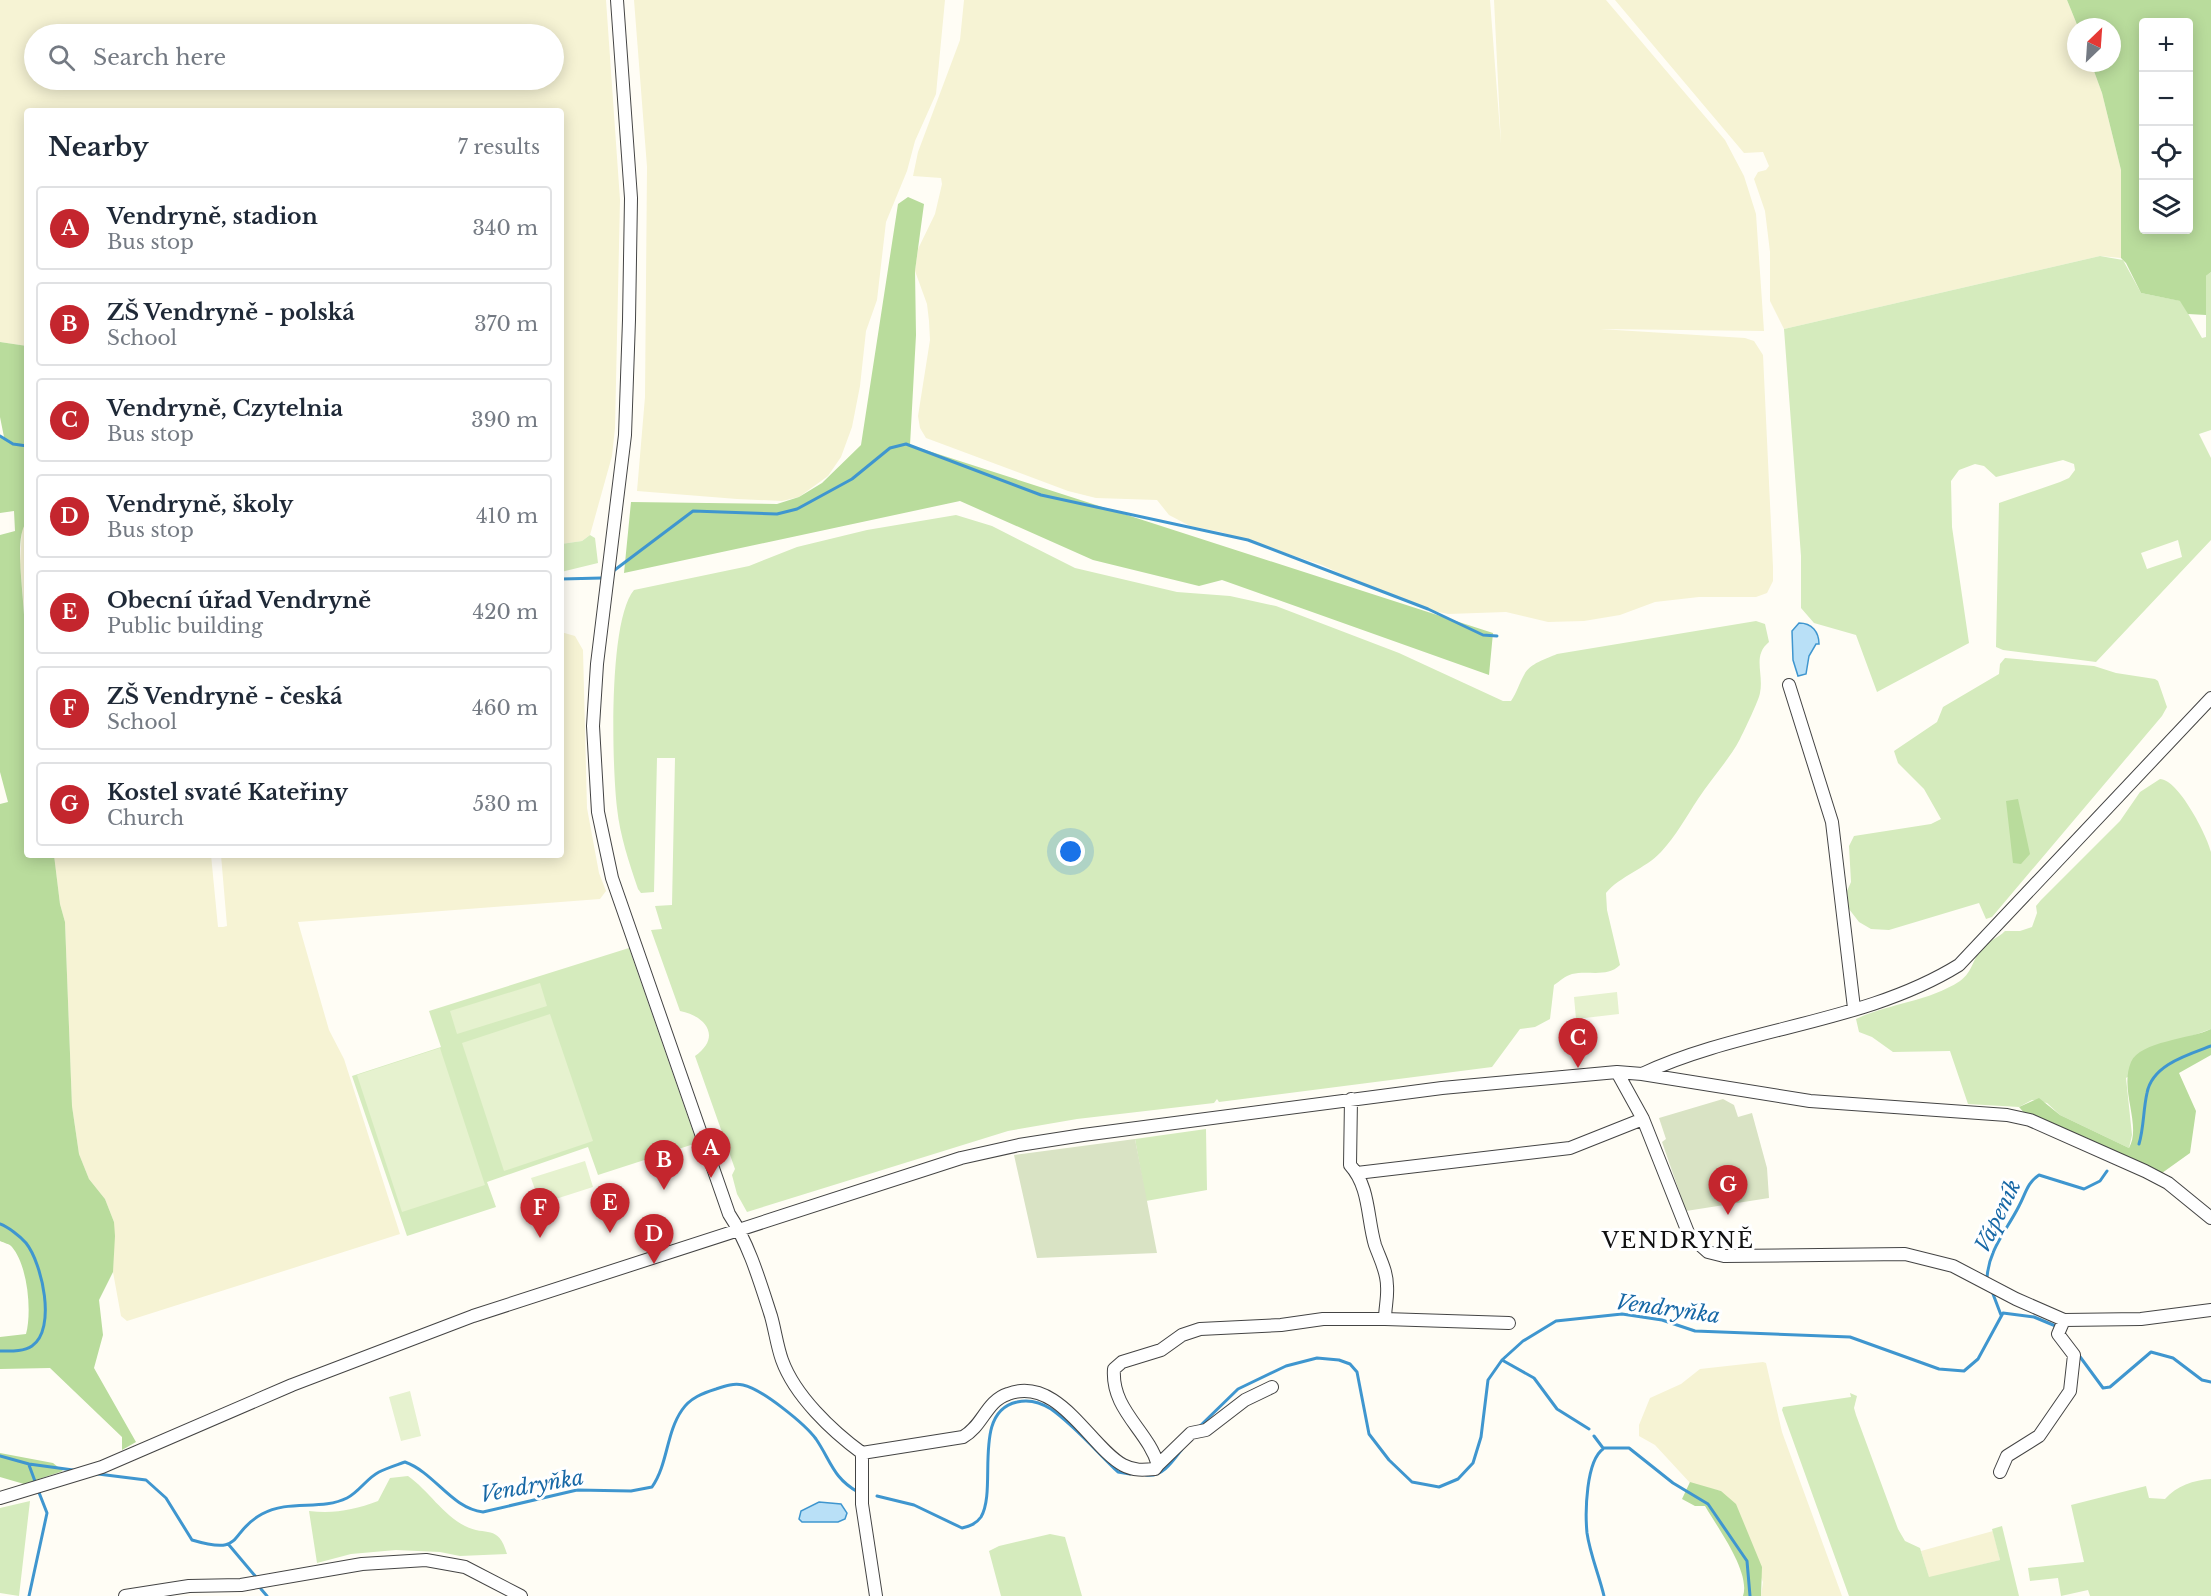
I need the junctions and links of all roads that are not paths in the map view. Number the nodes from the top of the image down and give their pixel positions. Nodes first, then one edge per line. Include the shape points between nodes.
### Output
1 (617, 0) edge
2 (1789, 685) dead end
3 (2211, 698) edge
4 (1854, 1008) junction
5 (1617, 1072) junction
6 (1642, 1074) junction
7 (1351, 1099) junction
8 (1643, 1119) junction
9 (1357, 1173) junction
10 (2211, 1218) edge
11 (739, 1230) junction
12 (2211, 1310) edge
13 (1385, 1319) junction
14 (2064, 1320) junction
15 (1509, 1323) dead end
16 (1272, 1387) dead end
17 (862, 1453) junction
18 (1158, 1465) junction
19 (2000, 1472) dead end
20 (0, 1498) edge
21 (125, 1596) edge
22 (520, 1596) edge
23 (876, 1596) edge

1 - 11 street via 631,198 629,320 625,435 593,726 598,812 605,853 646,976 729,1214
2 - 4 street via 1832,822
3 - 4 street via 1959,965 1927,984
4 - 6 street via 1666,1063
5 - 6 street
5 - 7 street
5 - 8 street
6 - 10 street via 1810,1101 2007,1115 2030,1120 2168,1183
7 - 9 street via 1350,1165
7 - 11 street via 1019,1145 961,1158
8 - 9 street via 1570,1148
8 - 14 street via 1689,1235 1708,1252 1724,1256 1905,1254 1953,1266
9 - 13 street via 1385,1268
11 - 17 street via 771,1316 782,1361 794,1384 843,1440
11 - 20 street via 473,1316 292,1385 102,1467
12 - 14 street via 2141,1319
13 - 15 street
13 - 18 street via 1323,1318 1281,1325 1200,1329 1182,1335 1161,1350 1122,1362 1113,1375 1120,1406
14 - 19 street via 2058,1334 2074,1355 2070,1391 2039,1436 2007,1456
16 - 18 street via 1197,1432
17 - 18 street via 963,1437 973,1431 993,1402 1008,1394 1029,1391 1055,1402 1121,1464 1140,1470 1155,1469
17 - 23 street via 862,1504
21 - 22 street via 189,1586 241,1585 362,1564 426,1560 465,1567

